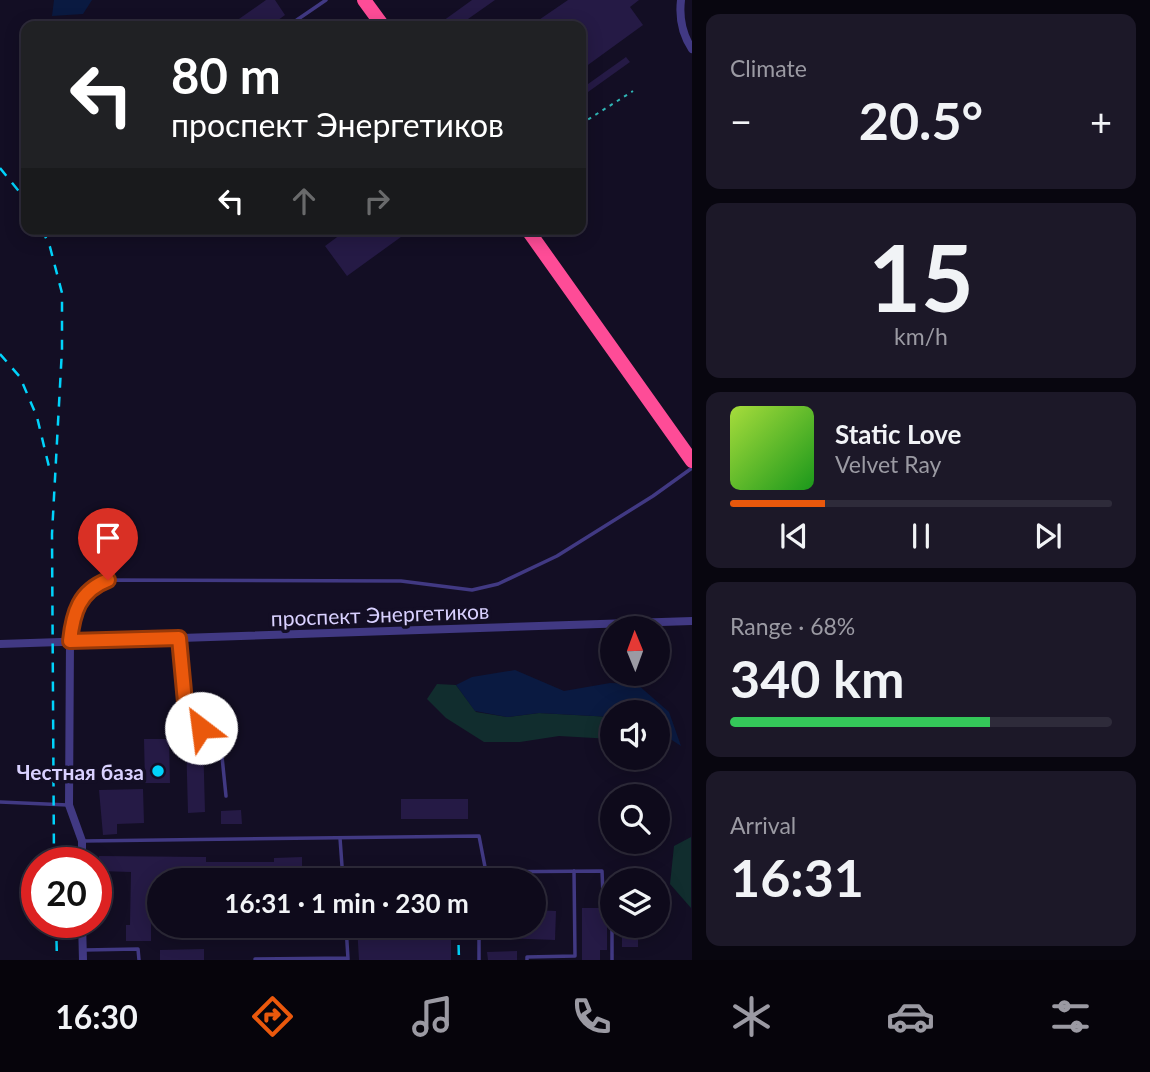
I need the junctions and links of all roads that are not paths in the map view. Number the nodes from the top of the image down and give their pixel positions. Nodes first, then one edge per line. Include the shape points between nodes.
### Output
1 (326, 0) edge
2 (364, 0) edge
3 (681, 0) edge
4 (295, 21) edge
5 (379, 21) edge
6 (691, 49) edge
7 (531, 235) edge
8 (691, 461) edge
9 (691, 468) edge
10 (691, 621) edge
11 (179, 638) junction
12 (70, 641) junction
13 (0, 644) edge
14 (226, 796) dead end
15 (0, 802) edge
16 (69, 805) junction
17 (340, 838) junction
18 (82, 841) junction
19 (82, 847) edge
20 (342, 868) edge
21 (485, 868) edge
22 (546, 871) edge
23 (574, 871) junction
24 (600, 871) edge
25 (82, 938) edge
26 (347, 938) edge
27 (479, 938) edge
28 (612, 938) edge
29 (82, 950) junction
30 (255, 959) edge
31 (348, 959) edge
32 (82, 960) edge
33 (139, 960) edge
34 (479, 960) edge
35 (527, 960) edge
36 (611, 960) edge

1 - 4 lane
2 - 5 highway
3 - 6 street via 681,21
7 - 8 highway
9 - 12 lane via 557,556 498,584 472,590 401,581 108,580 80,598
10 - 11 street, проспект Энергетиков
11 - 12 street, проспект Энергетиков
11 - 14 lane via 186,713 219,737
12 - 13 street, проспект Энергетиков
12 - 16 street
15 - 16 lane
16 - 18 street
17 - 18 lane
17 - 20 lane
17 - 21 lane via 479,836
18 - 19 street
22 - 23 lane
23 - 24 lane
23 - 35 lane via 575,956
25 - 29 street
26 - 31 lane
27 - 34 lane
28 - 36 lane
29 - 32 street
29 - 33 lane via 138,949
30 - 31 lane

